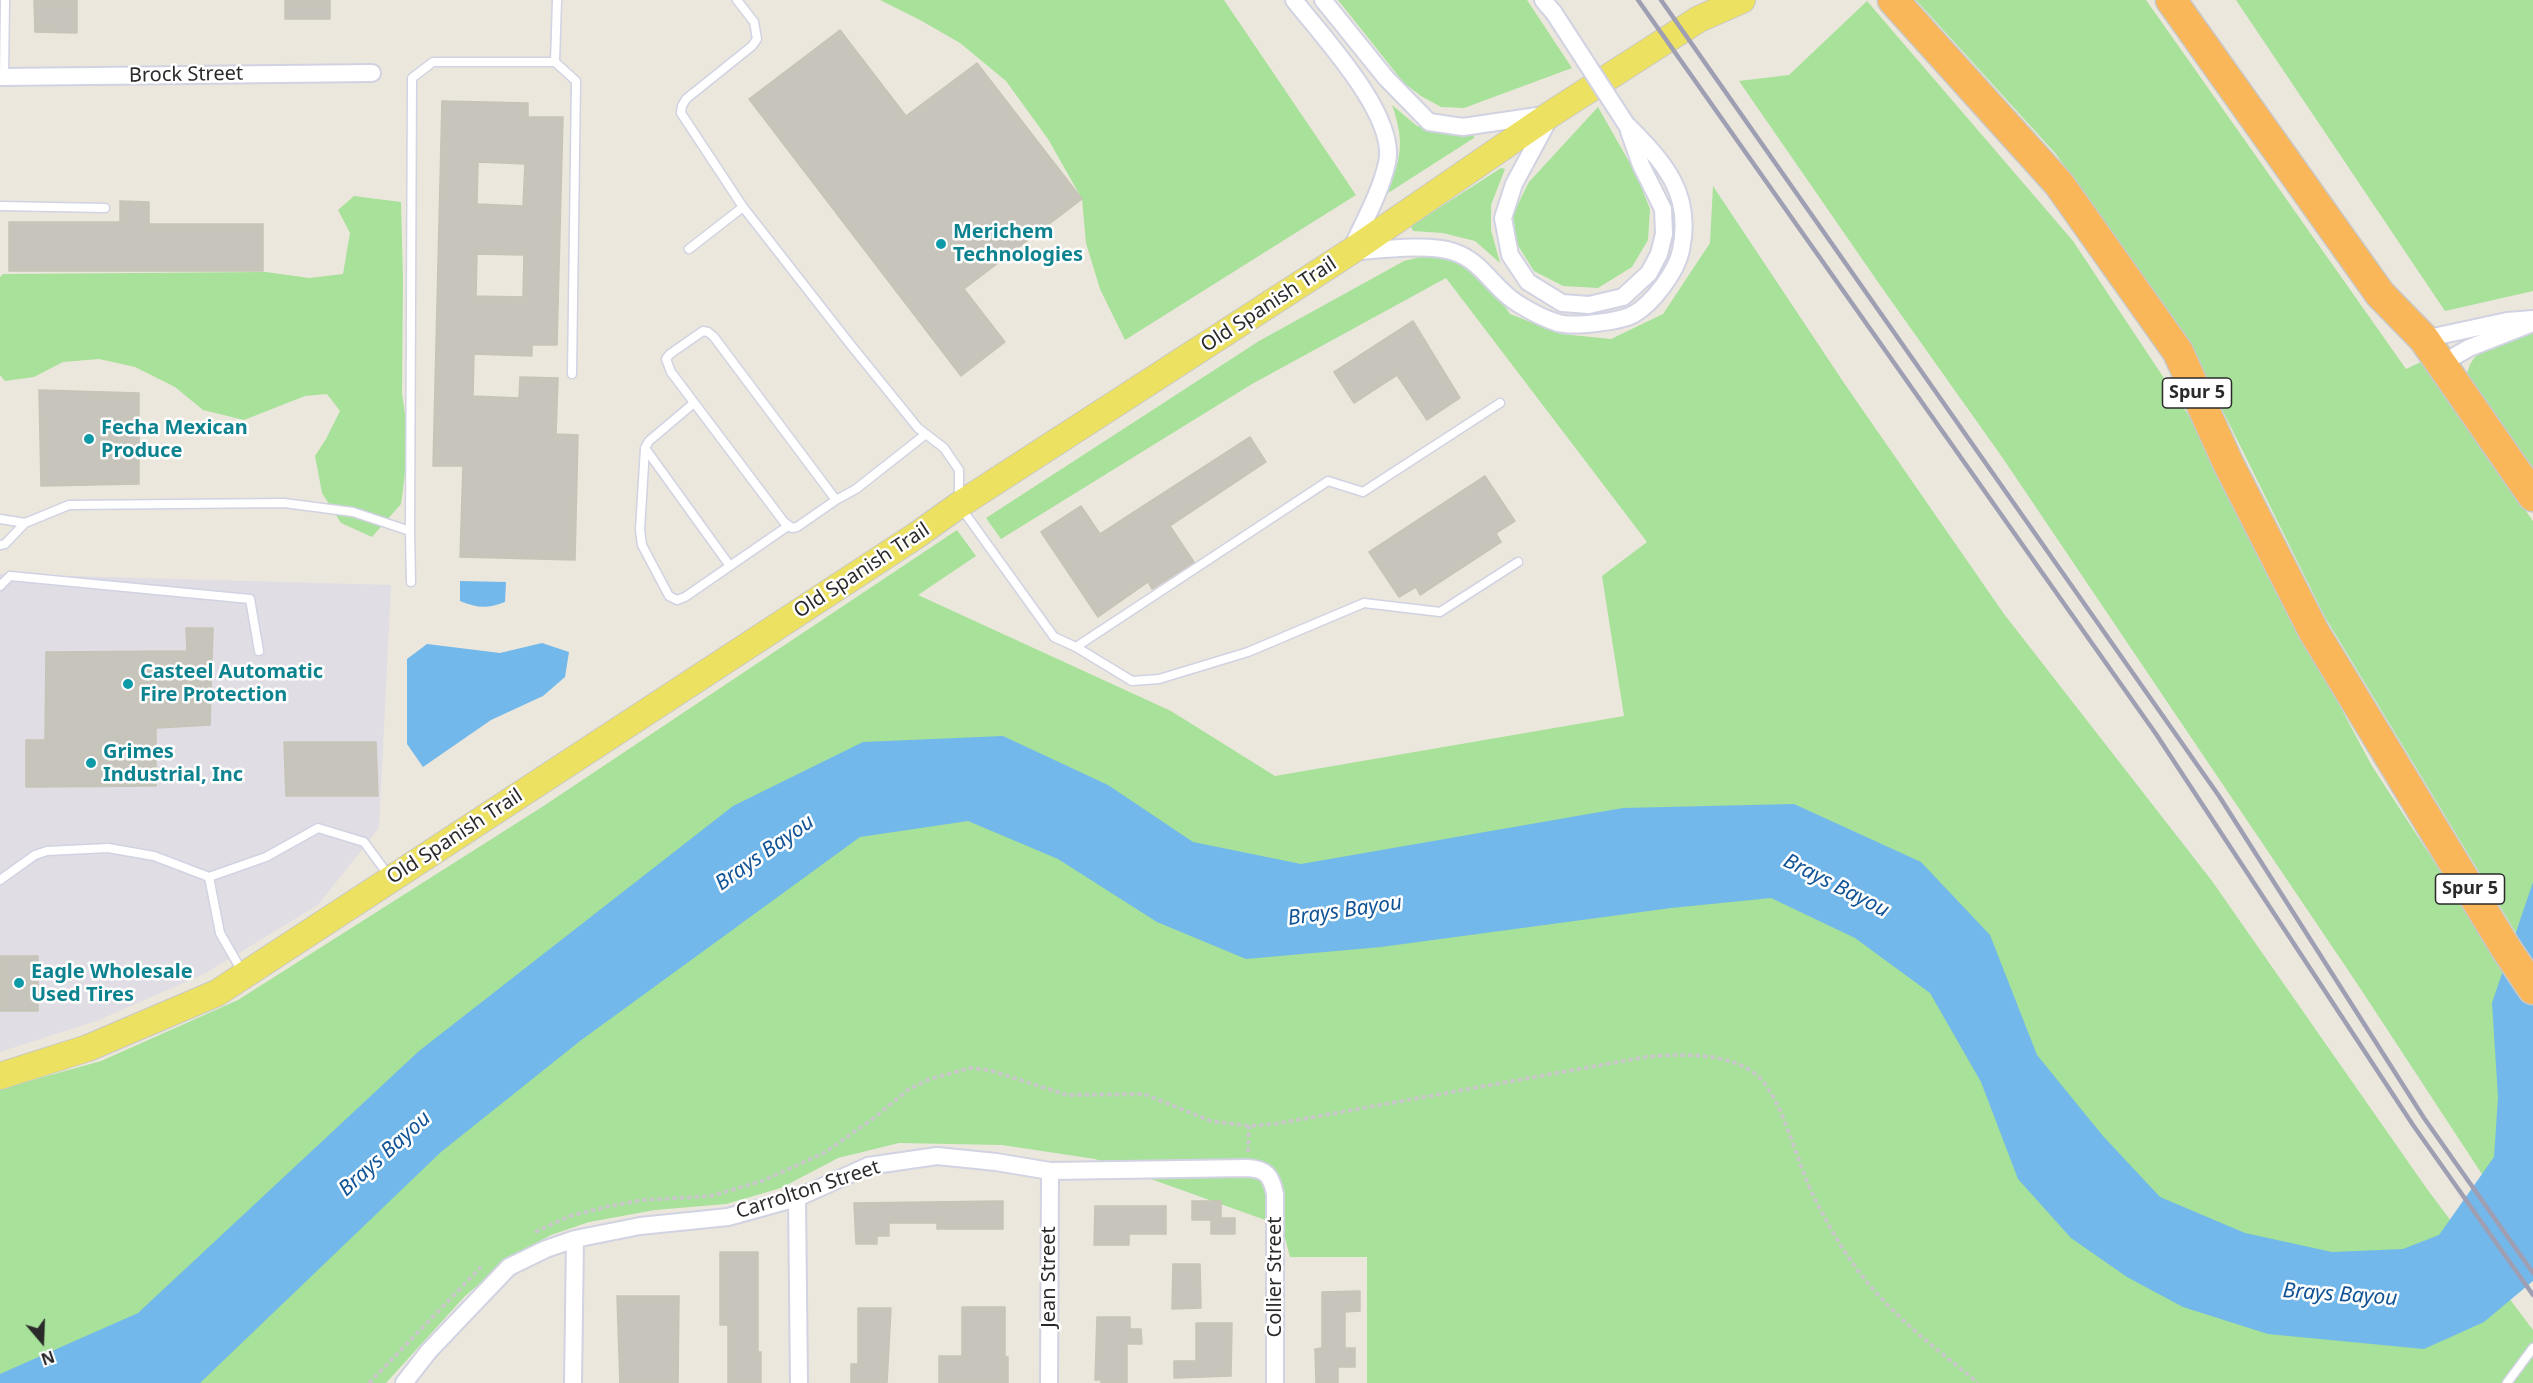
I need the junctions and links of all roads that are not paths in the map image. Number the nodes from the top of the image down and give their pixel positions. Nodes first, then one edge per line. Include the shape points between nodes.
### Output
1 (5, 0) edge
2 (557, 0) edge
3 (737, 0) edge
4 (1294, 0) edge
5 (1323, 0) edge
6 (1742, 0) edge
7 (1893, 0) edge
8 (2172, 0) edge
9 (1548, 6) edge
10 (1707, 9) edge
11 (555, 62) junction
12 (372, 73) dead end
13 (2, 77) edge
14 (1551, 114) junction
15 (1626, 124) junction
16 (0, 206) edge
17 (743, 207) junction
18 (105, 208) dead end
19 (689, 249) dead end
20 (1350, 252) junction
21 (2533, 321) edge
22 (2424, 339) junction
23 (2441, 364) junction
24 (572, 374) dead end
25 (694, 403) junction
26 (1500, 403) dead end
27 (926, 434) junction
28 (645, 448) junction
29 (2533, 496) edge
30 (836, 500) junction
31 (959, 505) junction
32 (0, 519) edge
33 (25, 523) junction
34 (788, 526) junction
35 (410, 531) junction
36 (0, 545) edge
37 (1518, 562) dead end
38 (730, 566) junction
39 (411, 582) dead end
40 (0, 586) edge
41 (1076, 647) junction
42 (259, 651) dead end
43 (209, 877) junction
44 (391, 879) junction
45 (0, 880) edge
46 (244, 975) junction
47 (2533, 989) edge
48 (0, 1076) edge
49 (1050, 1171) junction
50 (1267, 1173) joint
51 (797, 1198) junction
52 (575, 1239) junction
53 (2533, 1348) edge
54 (404, 1383) edge
55 (573, 1383) edge
56 (799, 1383) edge
57 (1049, 1383) edge
58 (1275, 1383) edge
59 (2507, 1383) edge

1 - 13 lane
2 - 11 lane
3 - 17 lane via 754,22 757,39 686,99 681,113
4 - 20 street via 1364,88 1384,130 1388,161
5 - 14 street via 1386,78 1429,122 1463,127
6 - 10 main road, Old Spanish Trail
7 - 47 highway, Spur 5 / Spur 5 via 2059,184 2178,352 2228,463 2314,632
8 - 22 highway via 2379,294
9 - 15 street, bridge
10 - 14 main road, Old Spanish Trail
11 - 24 lane via 576,81
11 - 35 lane via 433,62 412,78
12 - 13 street, Brock Street
14 - 15 street via 1514,184 1503,218 1510,255 1528,282 1562,303 1589,305 1623,297 1649,273 1659,254 1664,209 1641,165
14 - 20 main road, Old Spanish Trail
15 - 20 street via 1660,158 1683,203 1685,234 1679,259 1665,285 1633,315 1591,324 1558,323 1515,302 1480,267 1454,252 1413,248
16 - 18 lane
17 - 19 lane
17 - 27 lane
20 - 31 main road, Old Spanish Trail
21 - 22 street via 2507,321
21 - 23 street
22 - 23 highway
23 - 29 highway
25 - 28 lane
25 - 30 lane via 666,359 703,331 714,337
25 - 34 lane
26 - 41 lane via 1363,492 1328,481
27 - 30 lane
27 - 31 lane via 944,448 959,470
28 - 38 lane
28 - 38 lane via 642,545 669,596 677,600 685,597
30 - 34 lane via 797,527
31 - 41 lane via 1054,637
31 - 44 main road, Old Spanish Trail
32 - 33 lane
33 - 35 lane via 69,505 284,502 353,512
33 - 36 lane
34 - 38 lane
35 - 39 lane
37 - 41 lane via 1440,612 1364,603 1248,652 1159,679 1132,681
40 - 42 lane via 10,576 250,599
43 - 44 lane via 266,858 318,828 364,842
43 - 45 lane via 154,856 108,848 47,851
43 - 46 lane via 220,933
44 - 46 main road, Old Spanish Trail
46 - 48 main road, Old Spanish Trail via 217,993 88,1048
49 - 50 street, Carrolton Street via 1247,1168
49 - 51 street, Carrolton Street via 937,1156 868,1166
49 - 57 street, Jean Street
50 - 58 street, Collier Street via 1275,1194
51 - 52 street, Carrolton Street via 728,1217 640,1226
51 - 56 street
52 - 54 street, Carrolton Street via 509,1267 429,1350
52 - 55 street
53 - 59 lane

